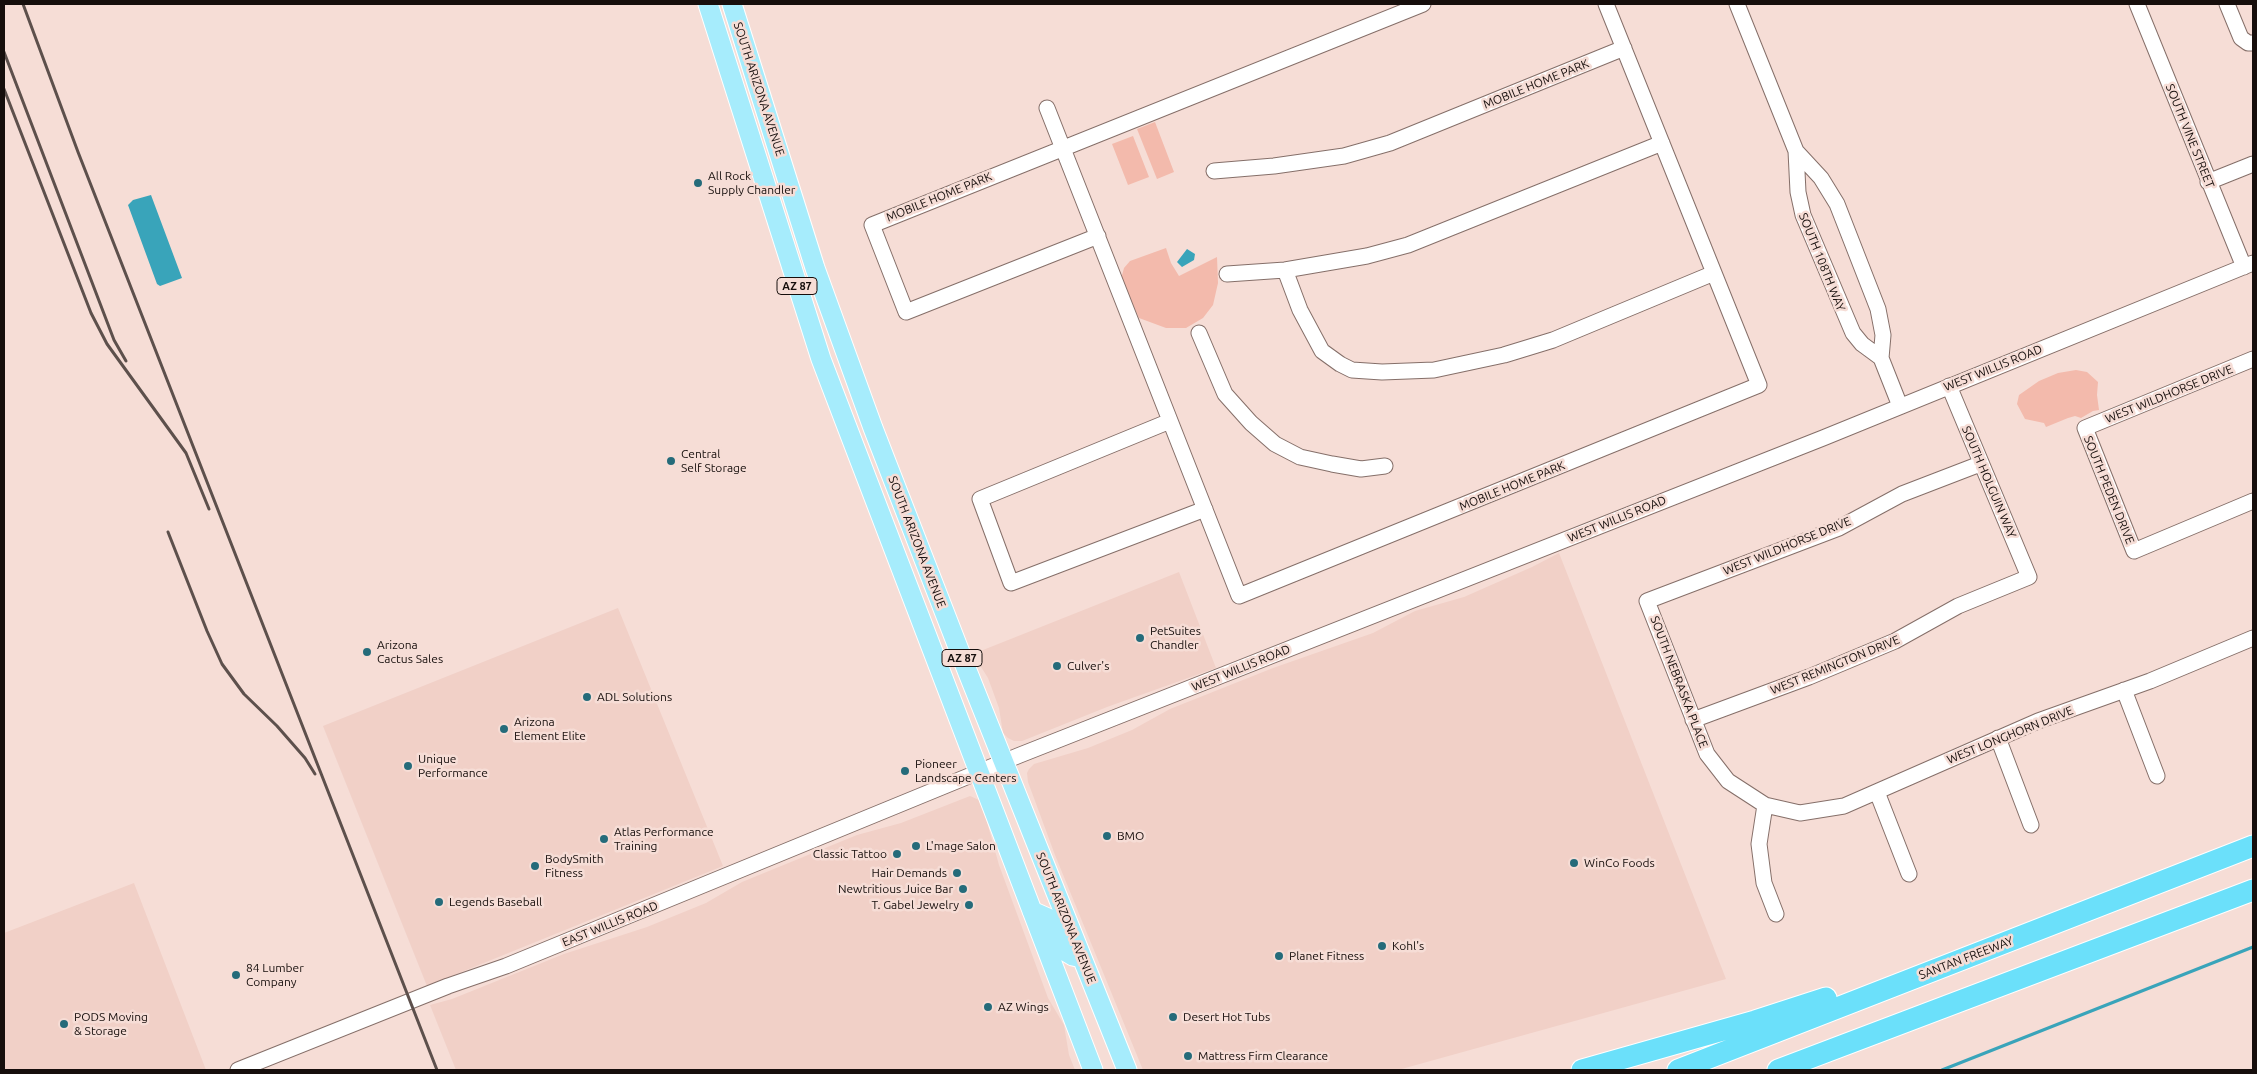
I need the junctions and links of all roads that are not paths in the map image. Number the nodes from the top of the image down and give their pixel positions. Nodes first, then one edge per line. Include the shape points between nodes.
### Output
1 (708, 4) edge
2 (732, 4) edge
3 (1423, 4) edge
4 (1606, 4) edge
5 (1737, 4) edge
6 (2137, 4) edge
7 (2227, 4) edge
8 (2251, 43) edge
9 (1624, 48) junction
10 (1047, 108) dead end
11 (1662, 143) junction
12 (1063, 148) junction
13 (1796, 151) junction
14 (2253, 164) edge
15 (1214, 171) dead end
16 (2208, 182) junction
17 (1098, 236) junction
18 (2249, 265) edge
19 (1285, 270) junction
20 (1714, 273) junction
21 (1227, 274) dead end
22 (1199, 333) dead end
23 (1881, 358) junction
24 (2253, 359) edge
25 (1949, 386) junction
26 (1900, 406) junction
27 (1170, 421) junction
28 (2085, 428) joint
29 (1980, 464) junction
30 (1385, 466) dead end
31 (2253, 502) edge
32 (1205, 508) junction
33 (2029, 577) joint
34 (1647, 601) joint
35 (2251, 644) edge
36 (2124, 690) junction
37 (1693, 720) junction
38 (1998, 738) junction
39 (1004, 762) junction
40 (980, 772) junction
41 (2157, 776) dead end
42 (1877, 792) junction
43 (1764, 805) junction
44 (2031, 825) dead end
45 (2253, 846) edge
46 (1909, 874) dead end
47 (2253, 890) edge
48 (1032, 911) junction
49 (1776, 914) dead end
50 (1967, 957) junction
51 (1082, 958) junction
52 (1943, 1007) junction
53 (238, 1070) edge
54 (1093, 1070) edge
55 (1127, 1070) edge
56 (1582, 1070) edge
57 (1678, 1070) edge
58 (1778, 1070) edge
59 (1810, 1070) edge

1 - 40 main road, SOUTH ARIZONA AVENUE / AZ 87 via 821,359
2 - 39 main road, SOUTH ARIZONA AVENUE / AZ 87 via 818,277 873,428
3 - 12 street, MOBILE HOME PARK
4 - 9 street, MOBILE HOME PARK
5 - 13 street, SOUTH 108TH WAY
6 - 16 street, SOUTH VINE STREET
7 - 8 street via 2241,38
9 - 11 street, MOBILE HOME PARK
9 - 15 street, MOBILE HOME PARK via 1390,143 1344,156
10 - 12 street, MOBILE HOME PARK
11 - 19 street via 1408,246
11 - 20 street, MOBILE HOME PARK
12 - 17 street, MOBILE HOME PARK
12 - 17 street, MOBILE HOME PARK via 872,225 906,312
13 - 23 street, SOUTH 108TH WAY via 1821,178 1837,204 1878,308 1883,335
13 - 23 street, SOUTH 108TH WAY via 1800,206 1839,304 1853,333
14 - 16 street
16 - 18 street, SOUTH VINE STREET
17 - 27 street, MOBILE HOME PARK
18 - 25 street, WEST WILLIS ROAD
19 - 20 street via 1300,310 1322,351 1352,370 1382,372 1434,370 1504,355 1552,340
19 - 21 street
20 - 32 street, MOBILE HOME PARK via 1759,385 1239,596
22 - 30 street via 1225,394 1251,424 1275,444 1300,457 1332,464 1361,469
23 - 26 street, SOUTH 108TH WAY
24 - 28 street, WEST WILDHORSE DRIVE
25 - 26 street, WEST WILLIS ROAD
25 - 29 street, SOUTH HOLGUIN WAY
26 - 39 street, WEST WILLIS ROAD
27 - 32 street, MOBILE HOME PARK
27 - 32 street via 980,499 1011,583
28 - 31 street, SOUTH PEDEN DRIVE via 2134,551
29 - 33 street, SOUTH HOLGUIN WAY
29 - 34 street, WEST WILDHORSE DRIVE via 1902,494 1839,528
33 - 37 street, WEST REMINGTON DRIVE via 1958,606 1895,641
34 - 37 street, SOUTH NEBRASKA PLACE
35 - 36 street, WEST LONGHORN DRIVE
36 - 38 street, WEST LONGHORN DRIVE
36 - 41 street
37 - 43 street, SOUTH NEBRASKA PLACE via 1707,754 1728,781
38 - 42 street, WEST LONGHORN DRIVE
38 - 44 street
39 - 40 street, WEST WILLIS ROAD
39 - 51 main road, SOUTH ARIZONA AVENUE / AZ 87
40 - 48 main road, SOUTH ARIZONA AVENUE / AZ 87
40 - 53 street, EAST WILLIS ROAD via 506,966
42 - 43 street, WEST LONGHORN DRIVE via 1844,806 1800,813
42 - 46 street
43 - 49 street via 1759,844 1764,883
45 - 50 highway, SANTAN FREEWAY
47 - 52 highway
48 - 51 main road via 1050,920 1063,950
48 - 54 main road, SOUTH ARIZONA AVENUE / AZ 87
50 - 56 highway via 1907,971 1755,1022
50 - 57 highway, SANTAN FREEWAY
51 - 55 main road, SOUTH ARIZONA AVENUE / AZ 87
52 - 58 highway
52 - 59 highway

